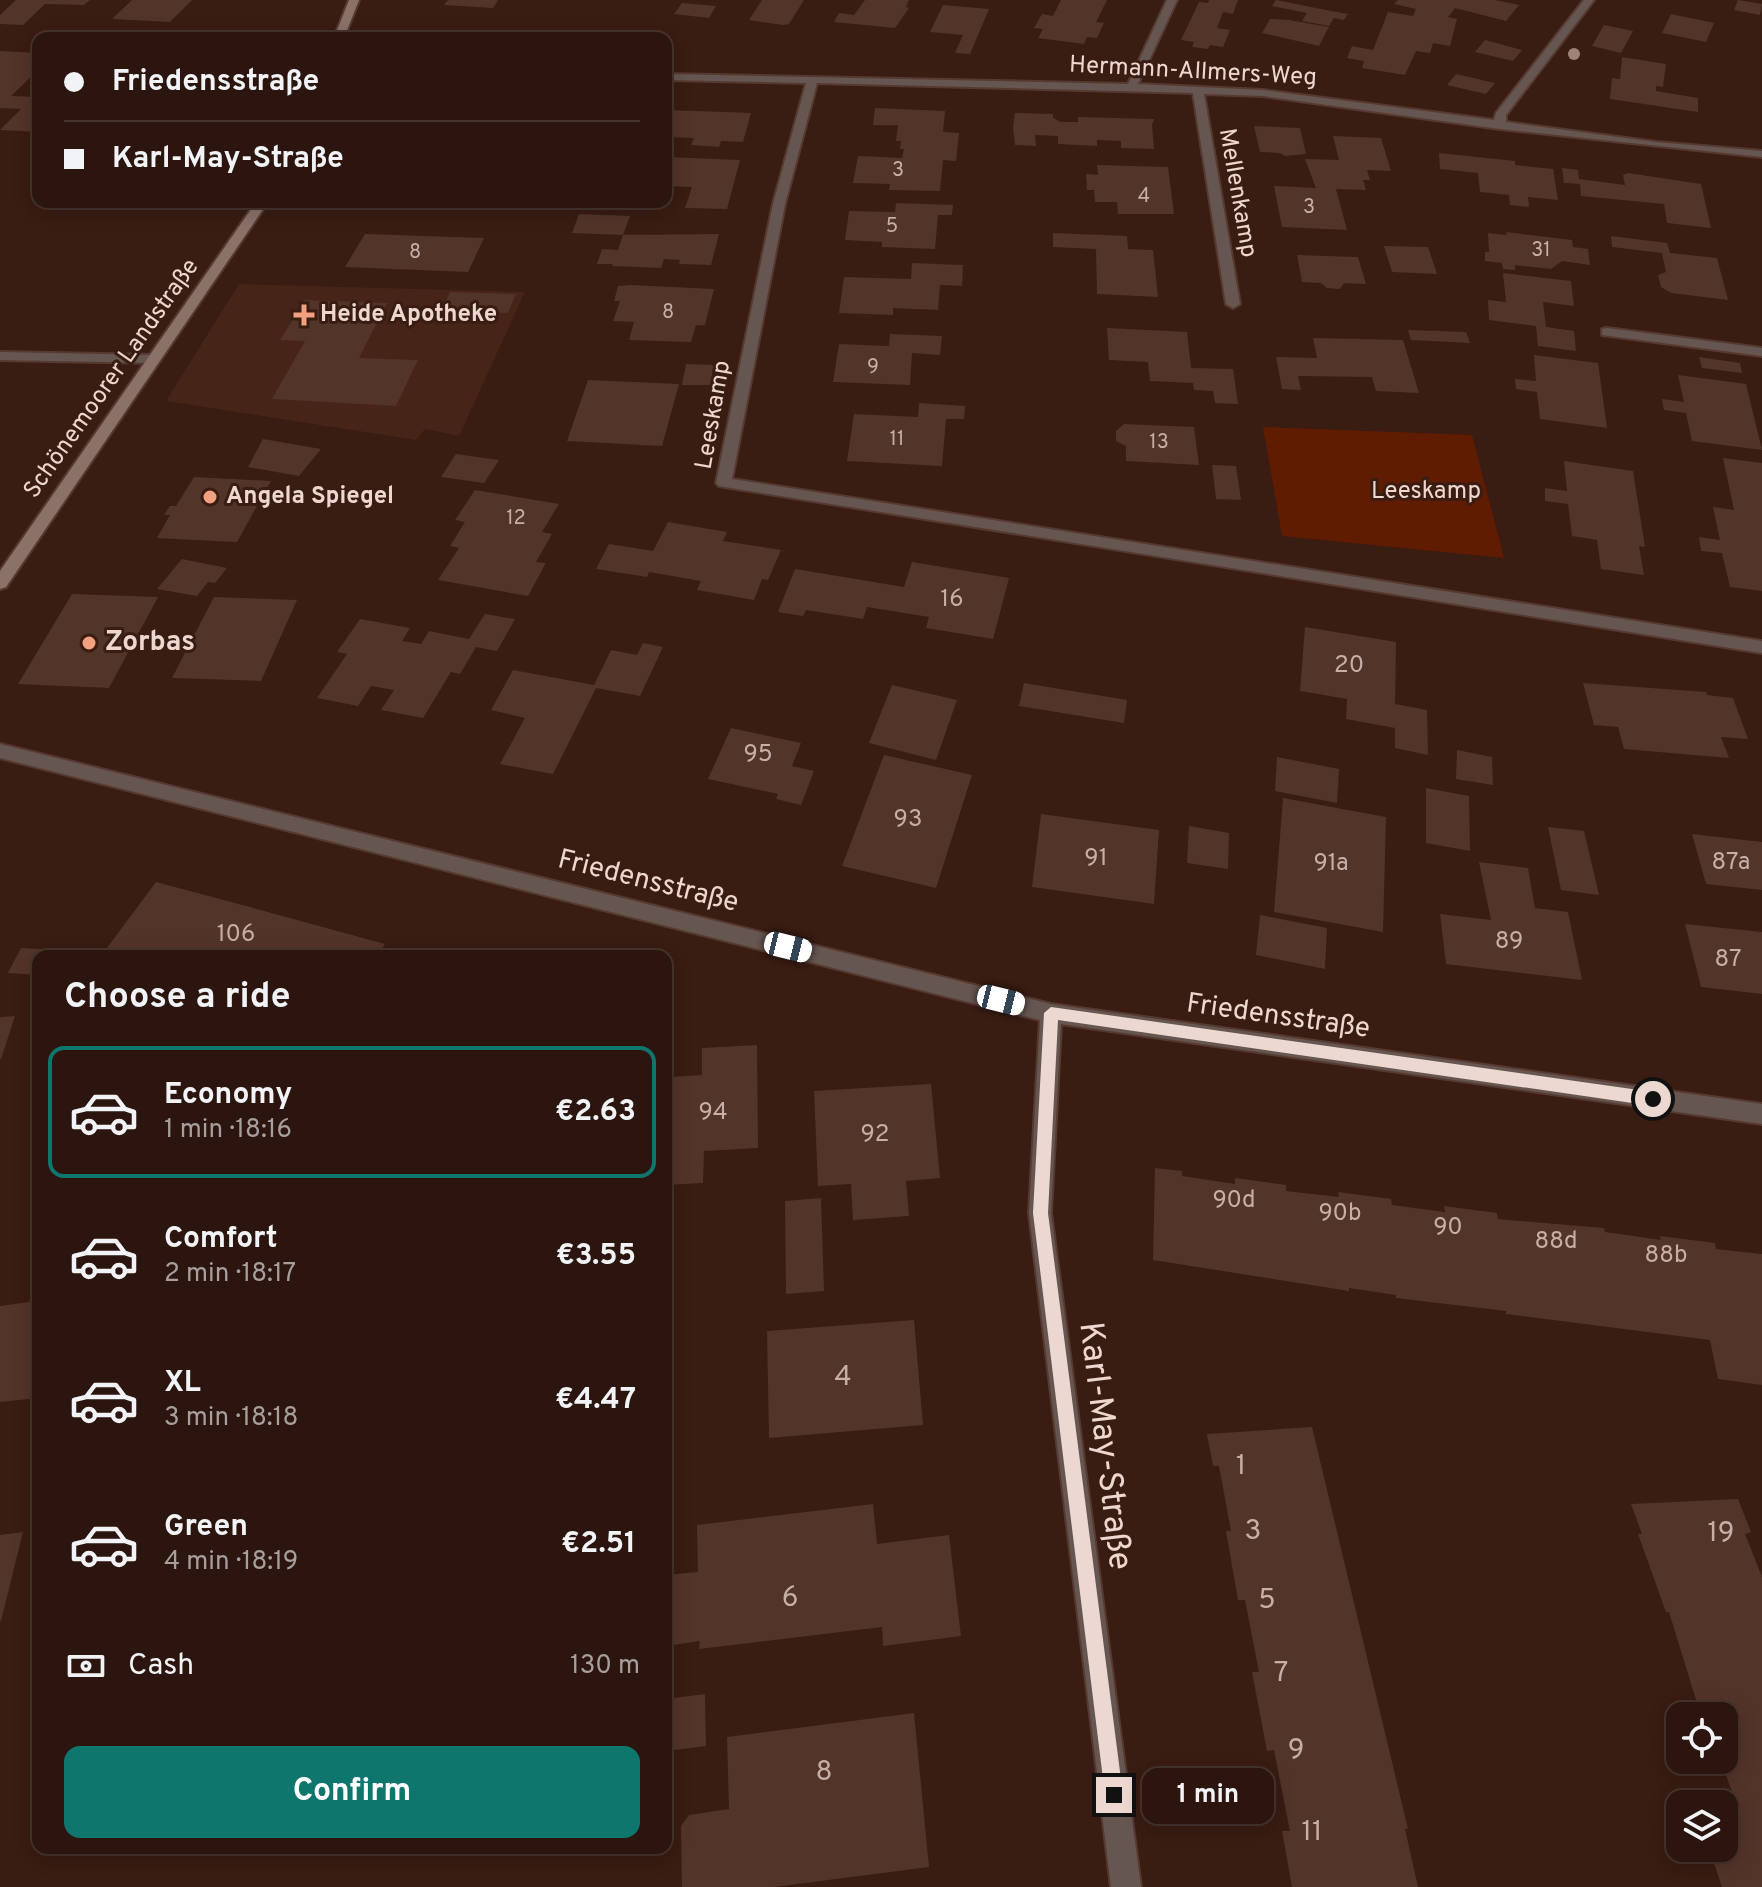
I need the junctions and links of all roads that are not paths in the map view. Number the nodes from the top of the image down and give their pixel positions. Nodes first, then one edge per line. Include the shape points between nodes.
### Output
1 (354, 0) edge
2 (1172, 0) edge
3 (1589, 0) edge
4 (341, 32) edge
5 (672, 77) edge
6 (812, 81) junction
7 (1133, 87) junction
8 (1198, 89) junction
9 (1500, 126) junction
10 (1762, 154) edge
11 (258, 208) edge
12 (1233, 304) dead end
13 (1607, 332) dead end
14 (1762, 352) edge
15 (0, 356) edge
16 (154, 359) junction
17 (0, 583) edge
18 (1762, 647) edge
19 (0, 751) edge
20 (1051, 1013) junction
21 (1762, 1114) edge
22 (1126, 1887) edge

1 - 4 street
2 - 7 street
3 - 9 street via 1500,115
5 - 6 street, Hermann-Allmers-Weg
6 - 7 street, Hermann-Allmers-Weg
6 - 18 street, Leeskamp via 779,204 724,483
7 - 8 street, Hermann-Allmers-Weg
8 - 9 street, Hermann-Allmers-Weg
8 - 12 street, Mellenkamp
9 - 10 street, Hermann-Allmers-Weg
11 - 16 street, Schönemoorer Landstraße
13 - 14 street
15 - 16 street
16 - 17 street, Schönemoorer Landstraße
19 - 20 street, Friedensstraße
20 - 21 street, Friedensstraße
20 - 22 street, Karl-May-Straße via 1040,1213

